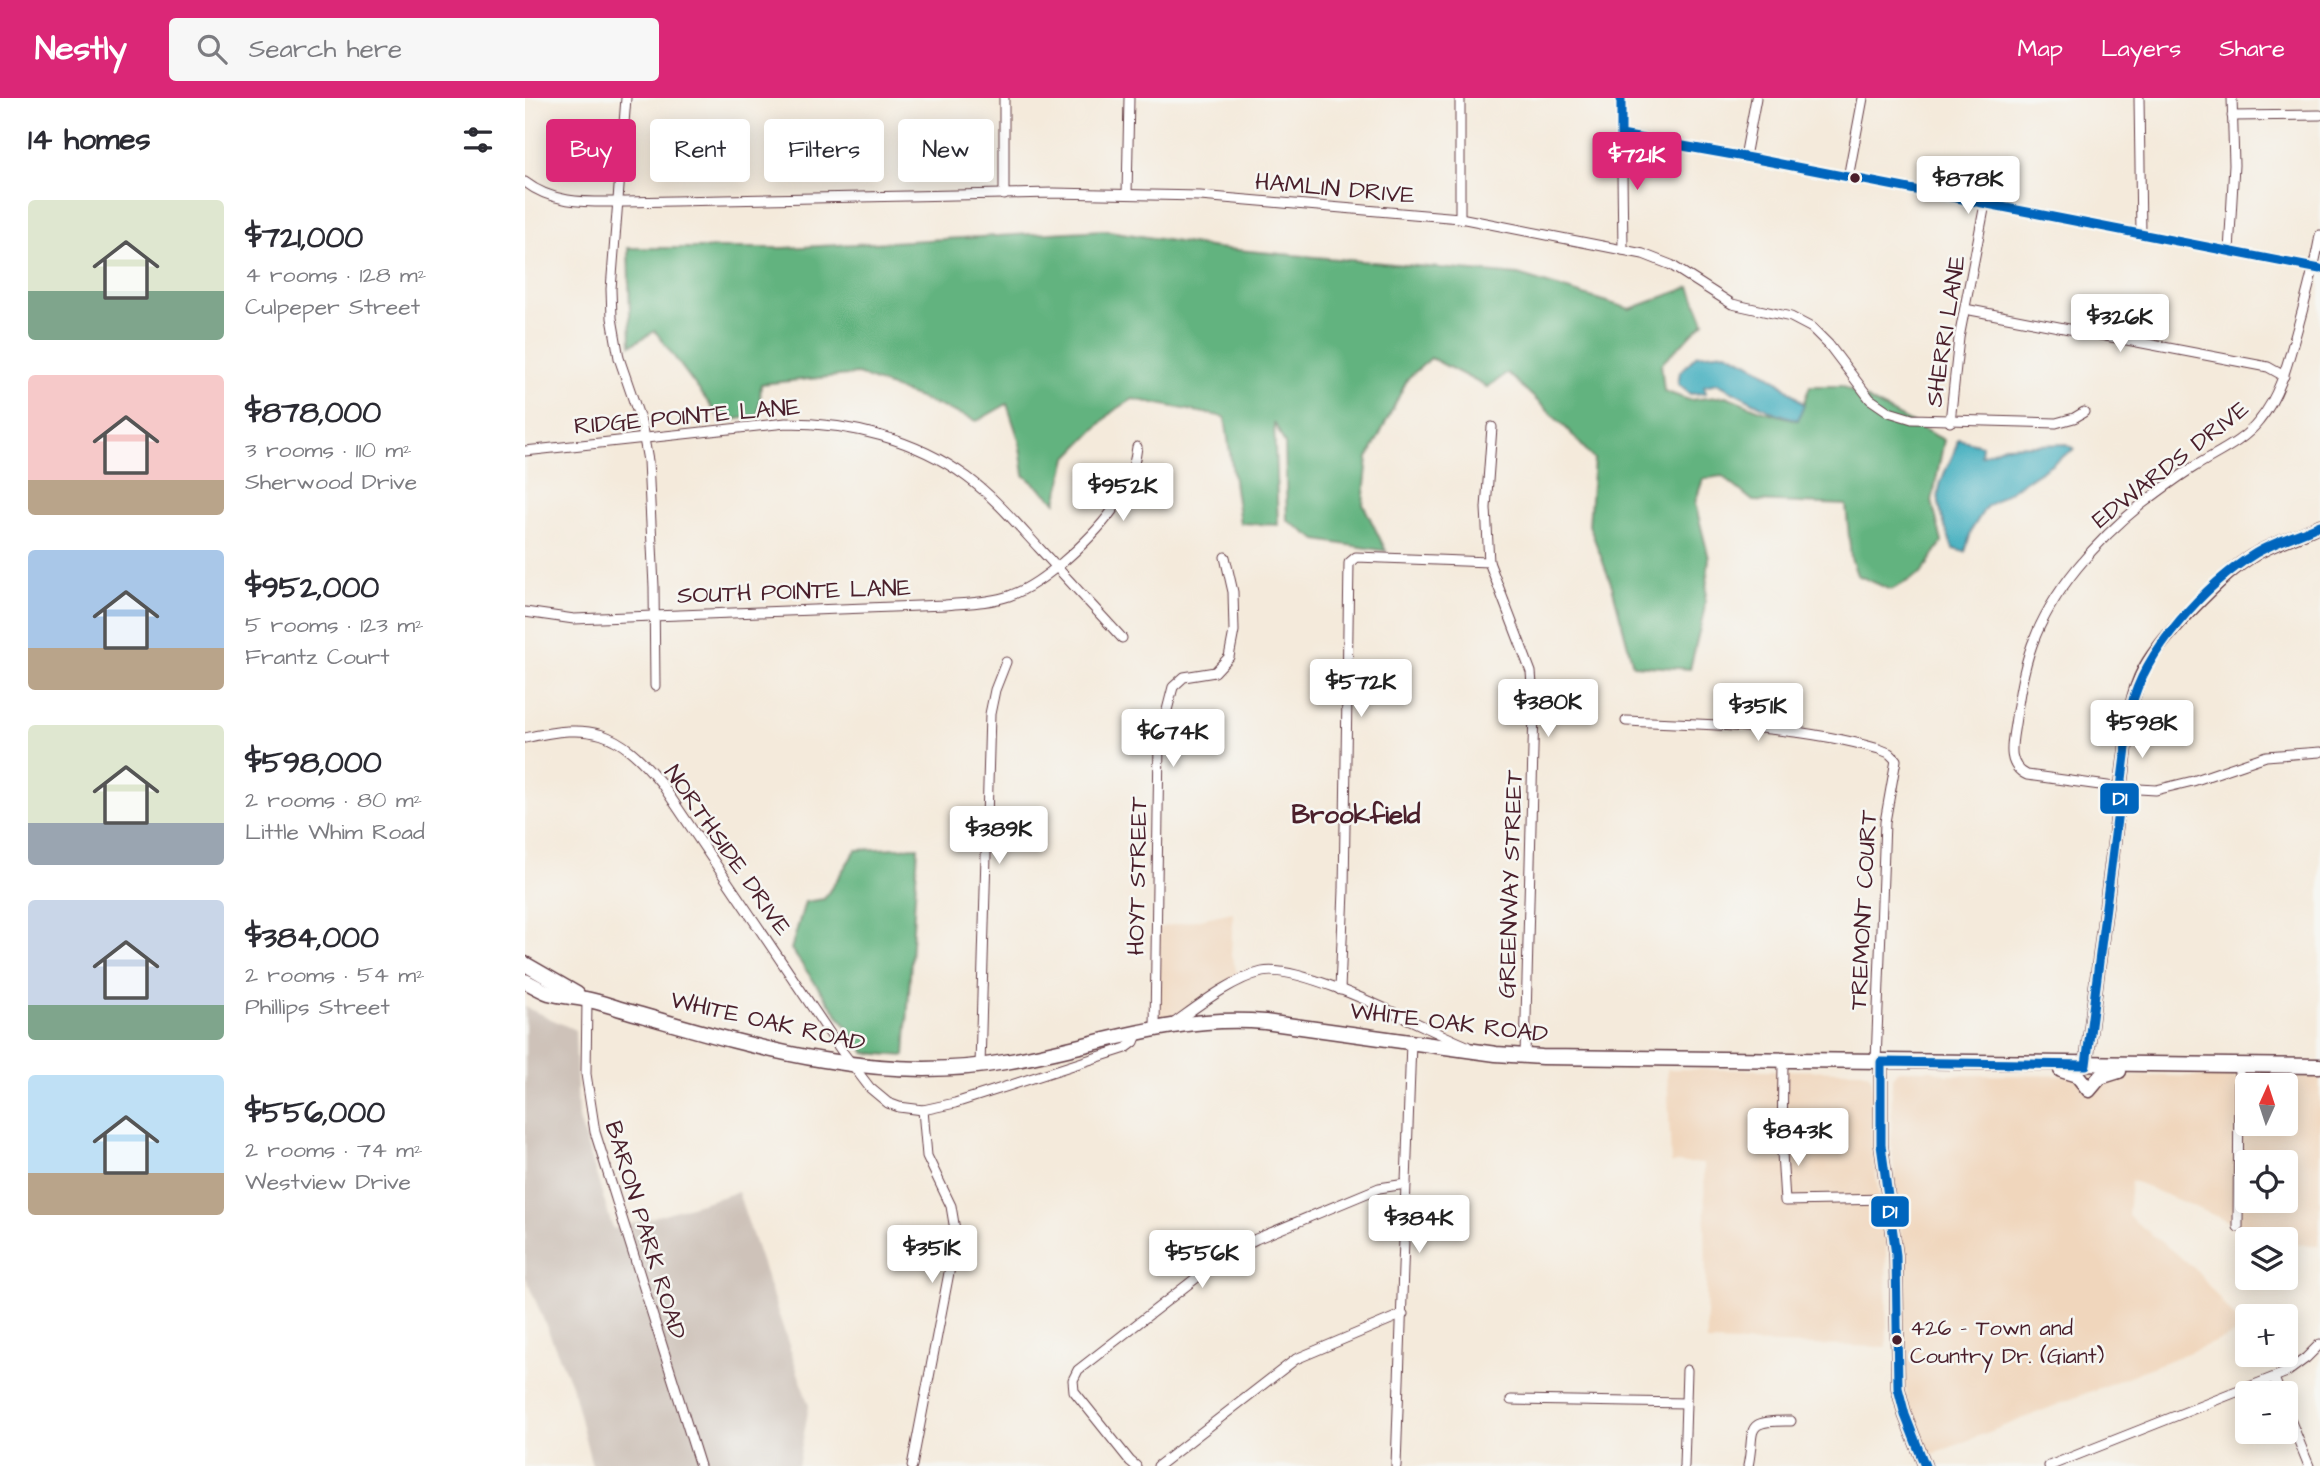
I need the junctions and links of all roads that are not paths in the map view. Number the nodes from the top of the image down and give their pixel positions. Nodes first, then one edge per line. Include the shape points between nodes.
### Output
1 (626, 98) edge
2 (1005, 98) edge
3 (1129, 98) edge
4 (1460, 98) edge
5 (1621, 98) edge
6 (1756, 98) edge
7 (1863, 98) edge
8 (2139, 98) edge
9 (2232, 98) edge
10 (2320, 115) edge
11 (2232, 116) junction
12 (1621, 135) junction
13 (1745, 157) junction
14 (1848, 178) junction
15 (525, 181) edge
16 (1127, 194) junction
17 (1003, 195) junction
18 (617, 202) junction
19 (1985, 204) junction
20 (1460, 218) junction
21 (2141, 234) junction
22 (2320, 235) edge
23 (1623, 250) junction
24 (2229, 251) junction
25 (2317, 268) edge
26 (1965, 309) junction
27 (2284, 376) junction
28 (2084, 412) dead end
29 (1949, 422) junction
30 (1492, 427) dead end
31 (645, 439) junction
32 (1137, 447) dead end
33 (525, 451) edge
34 (2320, 525) edge
35 (1225, 557) dead end
36 (1489, 562) junction
37 (1057, 567) junction
38 (525, 612) edge
39 (654, 616) junction
40 (1122, 638) dead end
41 (1006, 662) dead end
42 (655, 686) dead end
43 (1626, 721) dead end
44 (525, 738) edge
45 (2320, 752) edge
46 (2122, 788) junction
47 (525, 964) edge
48 (525, 981) edge
49 (1340, 989) junction
50 (587, 1000) junction
51 (1172, 1024) junction
52 (1155, 1028) junction
53 (1138, 1032) junction
54 (1411, 1042) junction
55 (1496, 1054) junction
56 (1525, 1056) junction
57 (1783, 1061) junction
58 (1879, 1062) junction
59 (2027, 1064) junction
60 (2087, 1065) junction
61 (853, 1066) junction
62 (980, 1066) junction
63 (2141, 1066) junction
64 (2239, 1066) junction
65 (2320, 1066) edge
66 (923, 1110) junction
67 (1406, 1184) junction
68 (1889, 1199) junction
69 (2238, 1227) dead end
70 (1403, 1314) junction
71 (2320, 1344) edge
72 (1687, 1370) dead end
73 (2274, 1378) junction
74 (2275, 1381) edge
75 (1511, 1400) dead end
76 (1686, 1403) junction
77 (1791, 1421) dead end
78 (2298, 1439) edge
79 (700, 1466) edge
80 (912, 1466) edge
81 (1136, 1466) edge
82 (1158, 1466) edge
83 (1396, 1466) edge
84 (1684, 1466) edge
85 (1748, 1466) edge
86 (1925, 1466) edge
87 (2049, 1466) edge
88 (2309, 1466) edge

1 - 18 street
2 - 17 street
3 - 16 street
4 - 20 street
5 - 12 street
6 - 13 street
7 - 14 street
8 - 21 street
9 - 11 street
10 - 11 street
11 - 24 street
12 - 13 street
12 - 23 street
13 - 14 street
14 - 19 street
15 - 18 street, HAMLIN DRIVE via 557,199
16 - 17 street, HAMLIN DRIVE
16 - 20 street, HAMLIN DRIVE
17 - 18 street, HAMLIN DRIVE
18 - 31 street via 612,318 619,358
19 - 21 street
19 - 26 street, SHERRI LANE
20 - 23 street, HAMLIN DRIVE
21 - 24 street
22 - 25 street, EDWARDS DRIVE
23 - 29 street, HAMLIN DRIVE via 1671,265 1733,304 1802,322 1822,336 1879,406 1912,419
24 - 25 street
25 - 27 street, EDWARDS DRIVE
26 - 27 street via 2268,367
26 - 29 street, SHERRI LANE
27 - 46 street, EDWARDS DRIVE via 2266,412 2249,432 2164,487 2104,539 2058,596 2032,645 2015,726 2014,764 2027,775
28 - 29 street, HAMLIN DRIVE via 2056,423
30 - 36 street, GREENWAY STREET via 1486,508
31 - 33 street, RIDGE POINTE LANE
31 - 37 street, RIDGE POINTE LANE via 786,423 829,425 881,436 929,454 968,478
31 - 39 street
32 - 37 street, SOUTH POINTE LANE via 1129,482 1110,516
34 - 46 street via 2238,565 2159,647 2135,690
35 - 52 street, HOYT STREET via 1233,592 1229,657 1215,672 1184,677 1173,687 1159,741
36 - 49 street via 1356,557 1349,563
36 - 56 street, GREENWAY STREET via 1531,672 1534,710
37 - 39 street, SOUTH POINTE LANE via 1026,589 984,602
37 - 40 street, RIDGE POINTE LANE
38 - 39 street, SOUTH POINTE LANE via 574,619
39 - 42 street
41 - 62 street via 990,714
43 - 58 street, TREMONT COURT via 1741,726 1813,735 1879,749 1896,760 1885,822
44 - 61 street, NORTHSIDE DRIVE via 587,730 617,740 638,758 661,783
45 - 46 street via 2266,756 2170,788
46 - 60 street
47 - 50 main road, WHITE OAK ROAD
48 - 50 main road, WHITE OAK ROAD via 548,993
49 - 51 street via 1293,973 1262,972
49 - 55 street via 1469,1047
50 - 61 main road, WHITE OAK ROAD via 715,1036
50 - 79 street, BARON PARK ROAD via 586,1074 595,1132
51 - 52 main road, WHITE OAK ROAD
51 - 54 main road, WHITE OAK ROAD via 1246,1021
52 - 53 main road, WHITE OAK ROAD
53 - 62 main road, WHITE OAK ROAD
53 - 66 street via 1126,1048
54 - 55 main road, WHITE OAK ROAD
54 - 67 street
55 - 56 main road, WHITE OAK ROAD
56 - 57 main road, WHITE OAK ROAD
57 - 58 main road, WHITE OAK ROAD
57 - 68 street via 1785,1201
58 - 59 main road, WHITE OAK ROAD
58 - 68 street via 1880,1131
59 - 60 main road, WHITE OAK ROAD
59 - 63 main road via 2073,1073 2089,1090 2099,1077
60 - 63 main road, WHITE OAK ROAD
61 - 62 main road, WHITE OAK ROAD via 919,1070
61 - 66 street, NORTHSIDE DRIVE via 888,1103
63 - 64 main road, WHITE OAK ROAD
64 - 65 main road, WHITE OAK ROAD
64 - 69 street
66 - 80 street via 927,1156 951,1206 956,1236
67 - 70 street
67 - 81 street via 1378,1188 1227,1254 1078,1370 1073,1380 1075,1391
68 - 86 street via 1896,1255 1898,1388
70 - 82 street via 1296,1359
70 - 83 street
71 - 73 street via 2298,1365
72 - 76 street
73 - 74 street
73 - 87 street
75 - 76 street
76 - 84 street
77 - 85 street via 1766,1421 1755,1428 1749,1439
78 - 88 street

